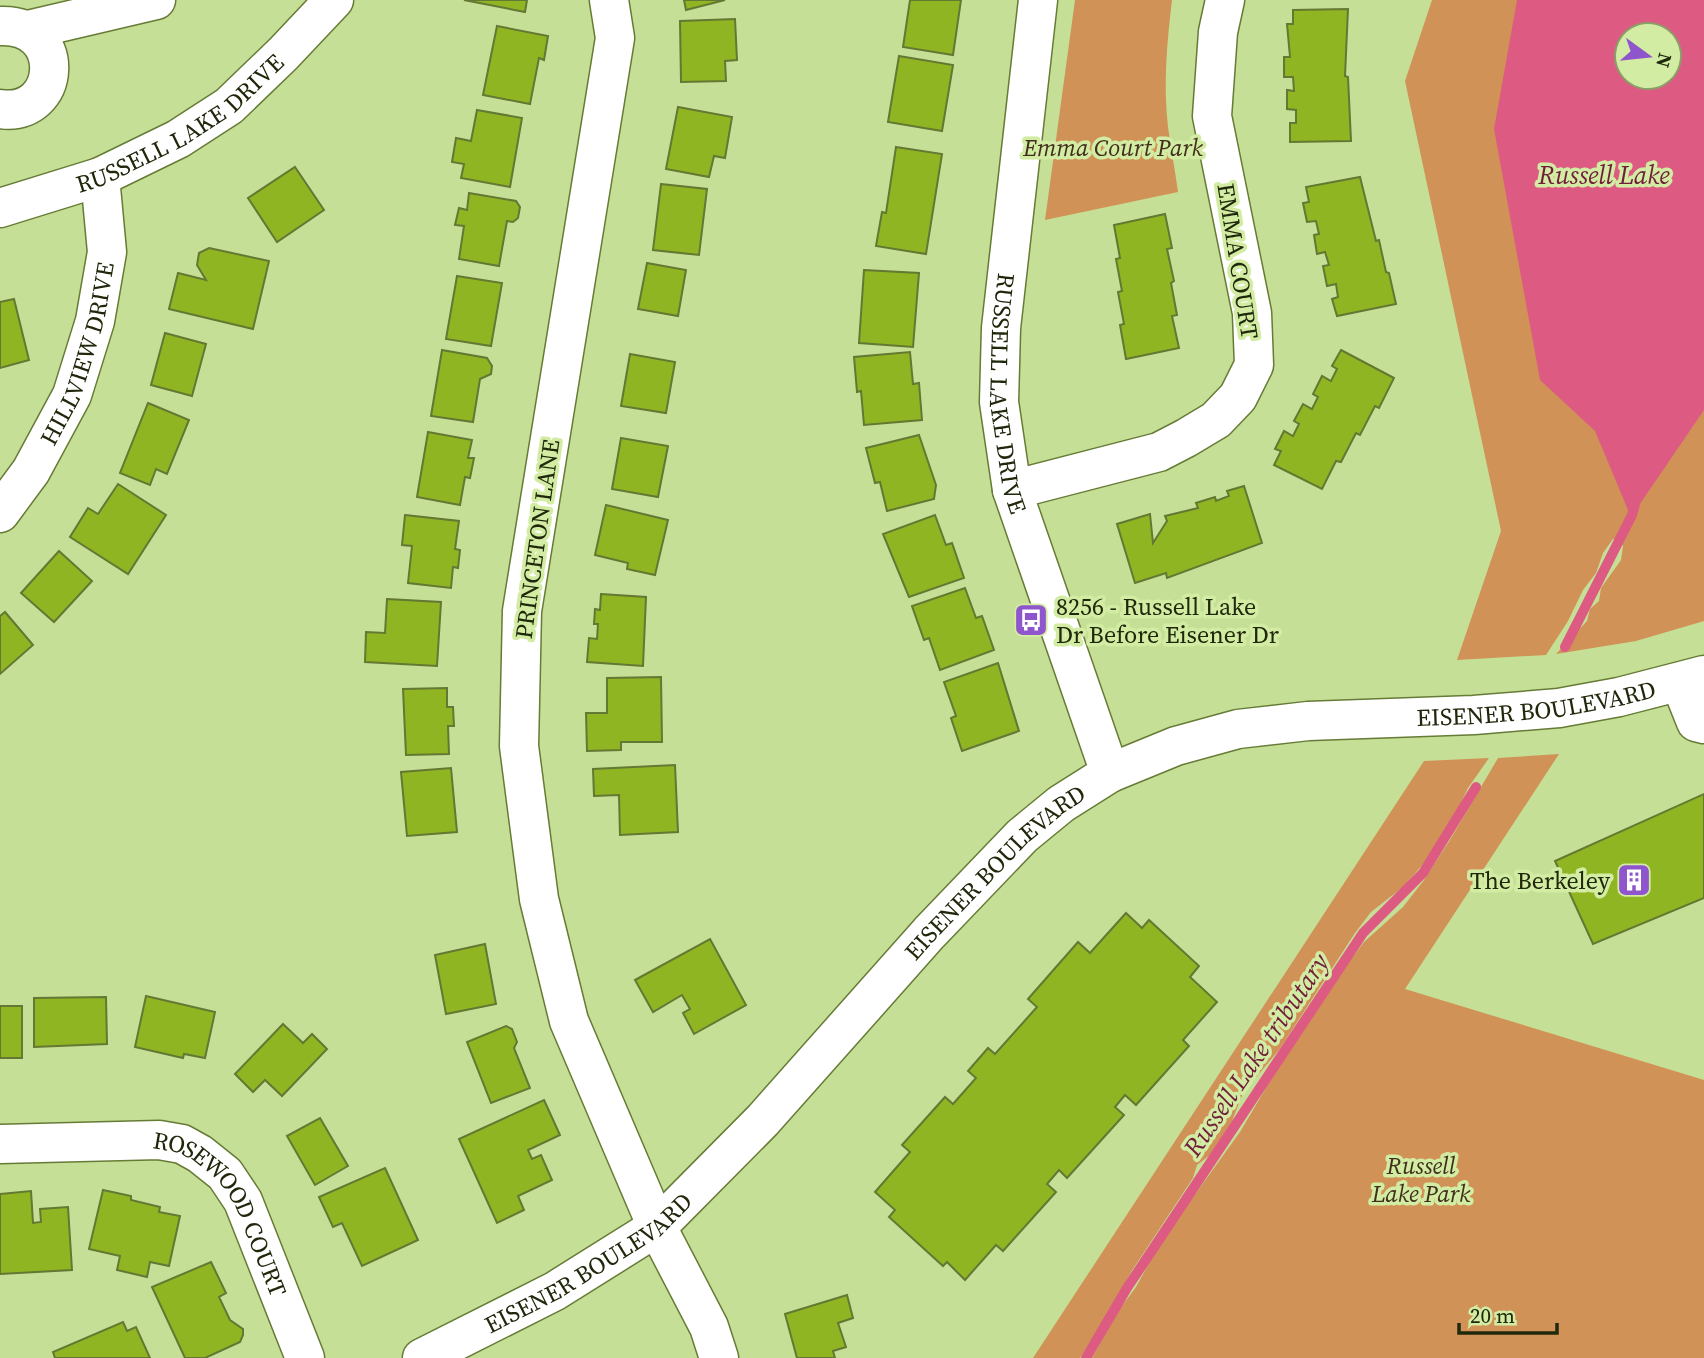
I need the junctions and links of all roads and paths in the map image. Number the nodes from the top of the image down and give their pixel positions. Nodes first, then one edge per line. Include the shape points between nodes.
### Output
1 (156, 0) edge
2 (610, 0) edge
3 (1038, 0) edge
4 (1225, 0) edge
5 (318, 4) edge
6 (14, 28) edge
7 (0, 109) edge
8 (100, 177) junction
9 (0, 208) edge
10 (1012, 490) junction
11 (0, 513) edge
12 (1692, 679) edge
13 (1704, 724) edge
14 (1110, 773) junction
15 (0, 1144) edge
16 (657, 1227) junction
17 (305, 1358) edge
18 (422, 1358) edge
19 (719, 1358) edge

1 - 6 street
2 - 16 street, PRINCETON LANE via 615,37 522,611 519,746 539,899 569,1021
3 - 10 street, RUSSELL LAKE DRIVE via 1002,328 999,402
4 - 10 street, EMMA COURT via 1212,116 1252,313 1254,365 1238,397 1216,420 1159,452
5 - 8 street, RUSSELL LAKE DRIVE via 283,54 229,106 178,139
6 - 7 street via 39,39 47,51 49,78 34,101 22,108
8 - 9 street, RUSSELL LAKE DRIVE
8 - 11 street, HILLVIEW DRIVE via 107,252 95,321 72,395 31,471
10 - 14 street, RUSSELL LAKE DRIVE
12 - 13 street via 1696,722
12 - 14 street, EISENER BOULEVARD via 1559,708 1238,729 1176,746
14 - 16 street, EISENER BOULEVARD via 1060,804 1022,836 763,1120
15 - 17 street, ROSEWOOD COURT via 159,1140 200,1154 225,1174 243,1201
16 - 18 street, EISENER BOULEVARD via 555,1291
16 - 19 street, PRINCETON LANE via 709,1326

